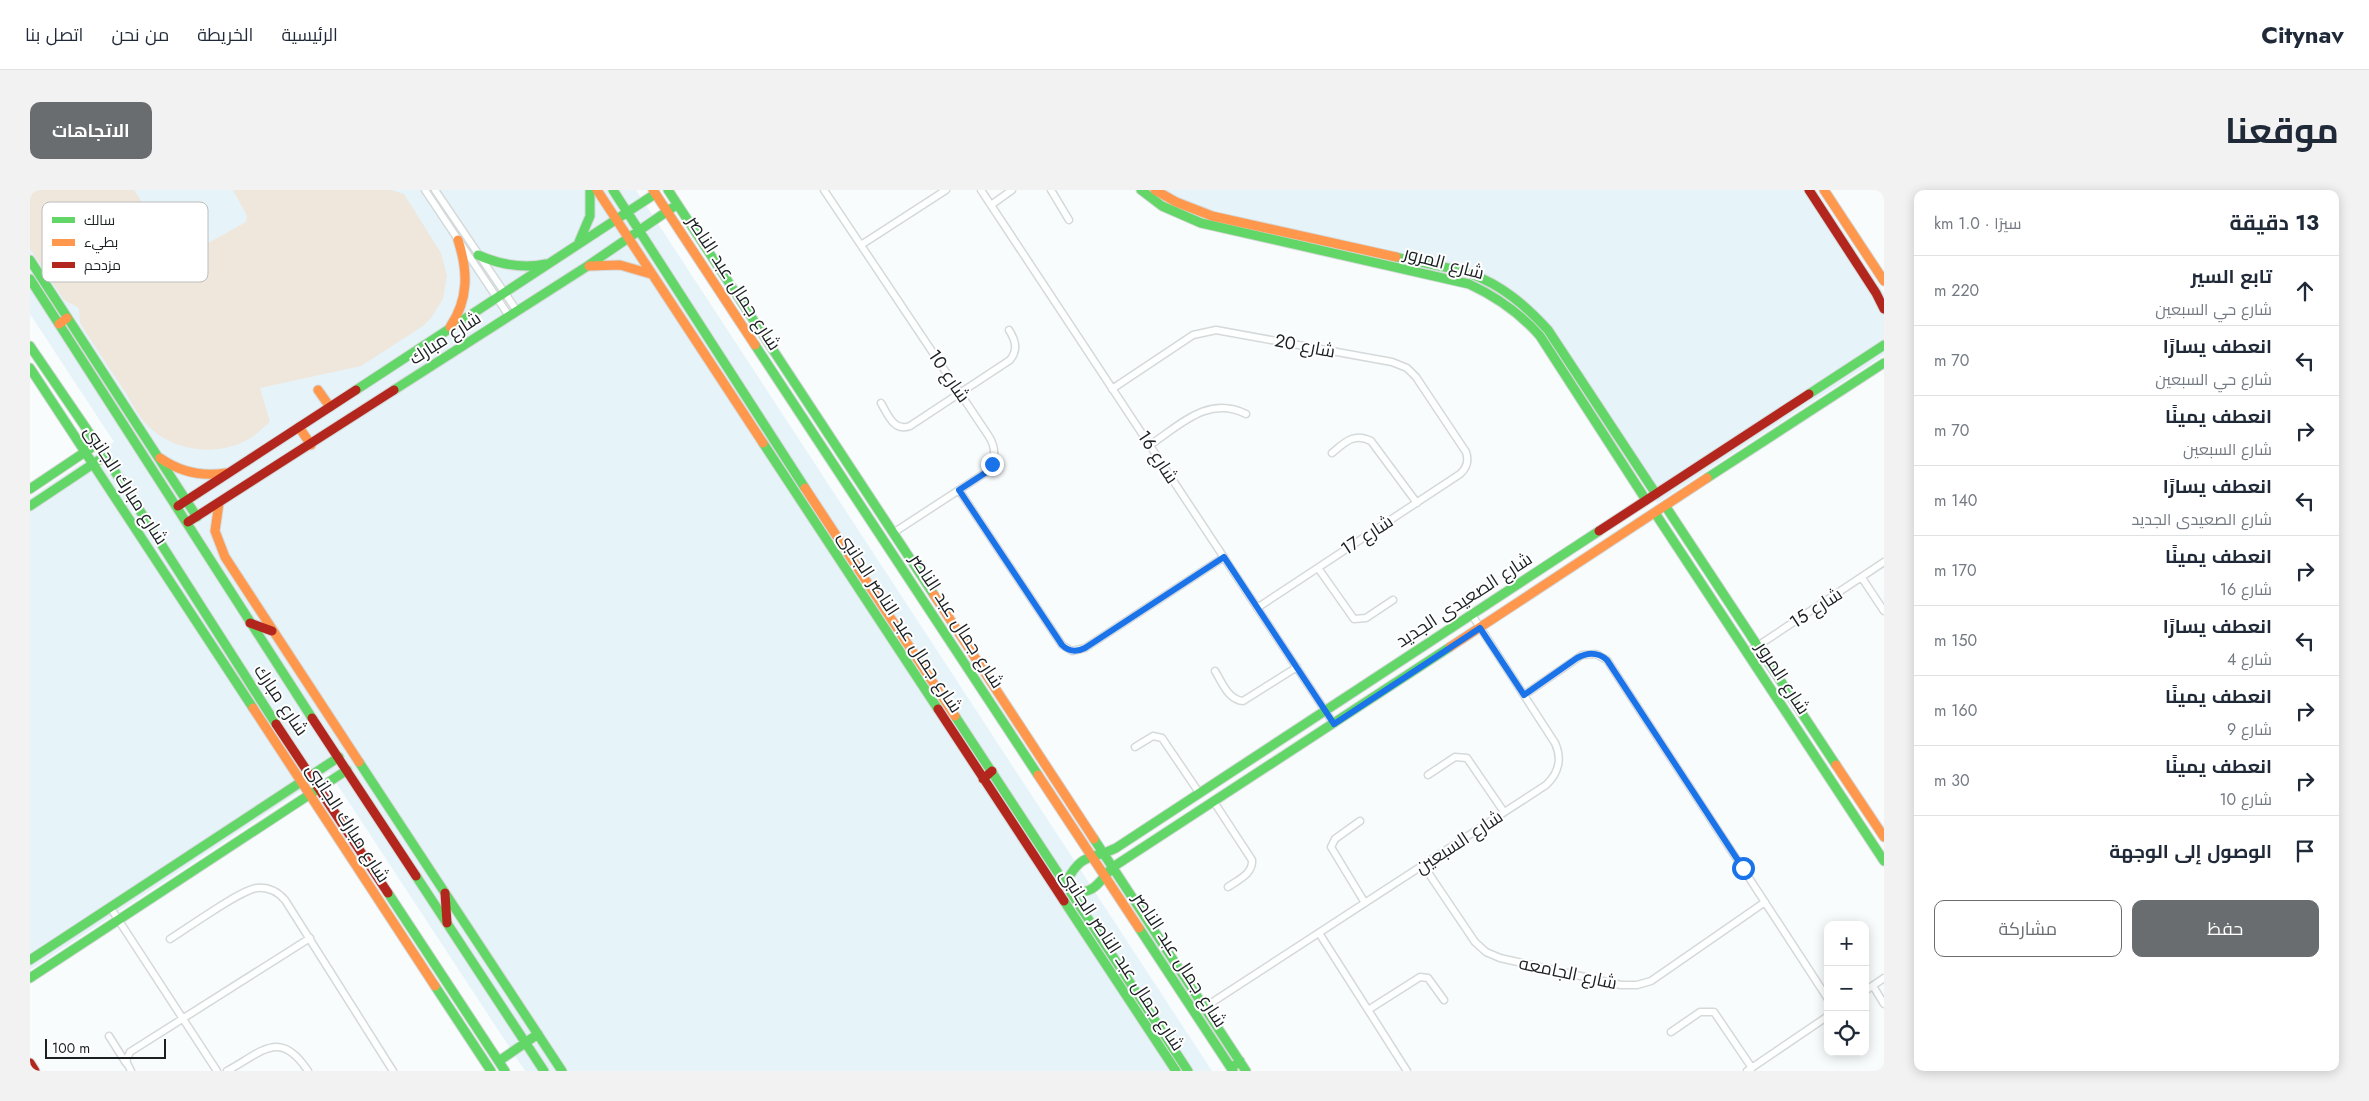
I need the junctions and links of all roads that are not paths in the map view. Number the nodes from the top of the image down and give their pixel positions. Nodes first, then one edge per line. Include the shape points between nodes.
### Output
1 (425, 190) edge
2 (435, 190) edge
3 (590, 190) edge
4 (597, 190) edge
5 (613, 190) edge
6 (668, 190) edge
7 (824, 190) edge
8 (946, 190) edge
9 (981, 190) edge
10 (1012, 190) edge
11 (1051, 190) edge
12 (1141, 190) edge
13 (1155, 190) edge
14 (1809, 190) edge
15 (1824, 190) edge
16 (654, 192) edge
17 (677, 204) junction
18 (990, 204) junction
19 (667, 211) junction
20 (628, 212) junction
21 (616, 220) junction
22 (1069, 220) dead end
23 (1263, 227) junction
24 (640, 230) junction
25 (1261, 237) junction
26 (462, 238) junction
27 (628, 238) junction
28 (861, 245) junction
29 (574, 247) junction
30 (478, 255) junction
31 (30, 260) edge
32 (1420, 261) junction
33 (551, 262) junction
34 (586, 267) junction
35 (1418, 272) junction
36 (653, 275) junction
37 (42, 278) edge
38 (30, 279) edge
39 (1884, 281) edge
40 (44, 282) edge
41 (501, 296) junction
42 (1883, 304) edge
43 (513, 314) junction
44 (68, 318) junction
45 (59, 324) junction
46 (1009, 330) dead end
47 (447, 332) junction
48 (1884, 345) edge
49 (30, 346) edge
50 (1884, 364) edge
51 (30, 368) edge
52 (1112, 388) junction
53 (318, 390) dead end
54 (960, 393) junction
55 (882, 404) dead end
56 (330, 407) junction
57 (1246, 414) dead end
58 (299, 427) junction
59 (773, 439) junction
60 (97, 444) junction
61 (310, 445) junction
62 (1150, 445) junction
63 (765, 446) junction
64 (85, 452) junction
65 (155, 454) junction
66 (1332, 454) dead end
67 (105, 456) junction
68 (1468, 456) joint
69 (1714, 456) junction
70 (92, 464) junction
71 (1723, 470) junction
72 (228, 473) junction
73 (30, 489) edge
74 (959, 490) junction
75 (1656, 494) junction
76 (186, 500) junction
77 (1646, 500) junction
78 (31, 503) edge
79 (218, 503) junction
80 (1416, 503) junction
81 (178, 506) junction
82 (1666, 507) junction
83 (1655, 513) junction
84 (197, 517) junction
85 (188, 522) junction
86 (831, 527) junction
87 (893, 533) junction
88 (823, 534) junction
89 (1224, 557) junction
90 (1884, 562) edge
91 (1318, 568) junction
92 (1862, 578) junction
93 (1393, 600) dead end
94 (884, 607) junction
95 (1257, 608) junction
96 (1884, 611) edge
97 (875, 614) junction
98 (1472, 615) junction
99 (250, 623) junction
100 (1480, 628) junction
101 (272, 631) junction
102 (1758, 646) junction
103 (1747, 653) junction
104 (1297, 667) junction
105 (1215, 671) dead end
106 (1524, 695) junction
107 (1325, 711) junction
108 (1334, 724) junction
109 (1135, 747) dead end
110 (339, 757) junction
111 (347, 770) junction
112 (992, 771) junction
113 (311, 775) junction
114 (1428, 775) dead end
115 (983, 779) junction
116 (301, 781) junction
117 (319, 788) junction
118 (310, 794) junction
119 (1200, 794) junction
120 (1214, 802) junction
121 (1504, 812) junction
122 (1360, 821) dead end
123 (1884, 837) edge
124 (1103, 852) junction
125 (1091, 855) junction
126 (1884, 861) edge
127 (1423, 865) junction
128 (1113, 867) junction
129 (1105, 876) junction
130 (1066, 882) junction
131 (1228, 887) dead end
132 (1072, 892) junction
133 (445, 893) junction
134 (1765, 902) junction
135 (1365, 903) junction
136 (110, 907) junction
137 (119, 920) junction
138 (447, 924) junction
139 (1319, 933) junction
140 (310, 938) junction
141 (170, 939) dead end
142 (1173, 959) junction
143 (30, 960) edge
144 (1164, 965) junction
145 (30, 978) edge
146 (1884, 978) edge
147 (1873, 986) junction
148 (1869, 988) edge
149 (1824, 993) edge
150 (1444, 1000) dead end
151 (1884, 1004) edge
152 (1205, 1007) junction
153 (1368, 1010) junction
154 (183, 1018) junction
155 (1824, 1019) edge
156 (1671, 1032) dead end
157 (538, 1034) junction
158 (109, 1036) dead end
159 (525, 1043) junction
160 (499, 1061) junction
161 (1240, 1061) junction
162 (30, 1063) edge
163 (127, 1064) junction
164 (1232, 1069) edge
165 (1749, 1069) edge
166 (35, 1071) edge
167 (131, 1071) edge
168 (217, 1071) edge
169 (227, 1071) edge
170 (308, 1071) edge
171 (393, 1071) edge
172 (491, 1071) edge
173 (505, 1071) edge
174 (544, 1071) edge
175 (562, 1071) edge
176 (1176, 1071) edge
177 (1188, 1071) edge
178 (1246, 1071) edge
179 (1407, 1071) edge

1 - 26 street
2 - 26 street
3 - 29 main road via 590,216 582,238
4 - 21 main road, شارع جمال عبد الناصر الجانبى
5 - 20 main road
6 - 17 main road
7 - 28 street, شارع 10
8 - 28 street
9 - 18 street, شارع 16
10 - 18 street
11 - 22 street
12 - 25 main road, شارع المرور via 1162,206 1191,219
13 - 23 main road, شارع المرور via 1204,213
14 - 42 main road
15 - 39 main road
16 - 19 main road, شارع جمال عبد الناصر
16 - 20 main road, شارع مبارك
17 - 19 main road, شارع مبارك
17 - 87 main road
18 - 52 street, شارع 16
19 - 24 main road, شارع مبارك
19 - 125 main road, شارع جمال عبد الناصر
20 - 21 main road, شارع مبارك
20 - 24 main road
21 - 27 main road, شارع جمال عبد الناصر الجانبى
21 - 29 main road, شارع مبارك
23 - 25 main road
23 - 32 main road, شارع المرور
24 - 27 main road, شارع مبارك
24 - 59 main road
25 - 35 main road, شارع المرور
26 - 30 street
26 - 41 street
26 - 47 main road via 467,272 466,293 459,314
27 - 34 main road, شارع مبارك
27 - 36 main road, شارع جمال عبد الناصر الجانبى
28 - 54 street, شارع 10
29 - 33 main road, شارع مبارك
30 - 33 main road via 514,266
30 - 41 street
31 - 37 main road
32 - 35 main road
32 - 75 main road, شارع المرور via 1482,279 1511,294 1532,313 1548,330
33 - 41 main road, شارع مبارك
34 - 36 main road via 615,264
34 - 43 main road, شارع مبارك
35 - 77 main road, شارع المرور via 1478,288 1526,320 1540,336
36 - 63 main road, شارع جمال عبد الناصر الجانبى
38 - 45 main road, شارع مبارك
40 - 44 main road
41 - 43 street
41 - 47 main road, شارع مبارك
43 - 61 main road, شارع مبارك
44 - 45 main road
44 - 65 main road
45 - 81 main road, شارع مبارك
46 - 54 street via 1016,345 1012,357
47 - 56 main road, شارع مبارك
48 - 69 main road, شارع الصعيدى الجديد
49 - 60 main road, شارع مبارك
50 - 71 main road, شارع الصعيدى الجديد
51 - 64 main road, شارع مبارك الجانبى
52 - 62 street, شارع 16
52 - 68 street, شارع 20 via 1188,338 1210,330 1392,362 1416,376
53 - 56 main road
54 - 55 street via 904,428 894,423
54 - 74 street, شارع 10 via 991,439 994,454 985,473
56 - 58 main road, شارع مبارك
57 - 62 street via 1224,407 1205,409
58 - 61 main road
58 - 72 main road, شارع مبارك
59 - 63 main road
59 - 86 main road
60 - 64 main road
60 - 67 main road, شارع مبارك
61 - 79 main road, شارع مبارك
62 - 89 street, شارع 16
63 - 88 main road, شارع جمال عبد الناصر الجانبى
64 - 70 main road, شارع مبارك الجانبى
64 - 73 main road
65 - 72 main road via 189,473
65 - 76 main road
66 - 80 street via 1352,438 1371,441
67 - 70 main road
67 - 113 main road, شارع مبارك
68 - 80 street, شارع 17 via 1463,471
69 - 71 main road
69 - 75 main road, شارع الصعيدى الجديد
70 - 78 main road
70 - 116 main road, شارع مبارك الجانبى
71 - 82 main road, شارع الصعيدى الجديد
72 - 76 main road, شارع مبارك
74 - 87 street, شارع 10
74 - 89 street via 1065,648 1072,651 1082,649
75 - 77 main road, شارع الصعيدى الجديد
76 - 81 main road, شارع مبارك
76 - 84 main road
77 - 98 main road, شارع الصعيدى الجديد
79 - 84 main road, شارع مبارك
79 - 101 main road via 214,522 220,549
80 - 91 street, شارع 17
81 - 85 main road, شارع مبارك
82 - 83 main road, شارع الصعيدى الجديد
82 - 102 main road, شارع المرور
83 - 100 main road, شارع الصعيدى الجديد
83 - 103 main road, شارع المرور
84 - 85 main road, شارع مبارك
85 - 99 main road, شارع مبارك
86 - 88 main road
86 - 94 main road
87 - 124 main road
88 - 97 main road, شارع جمال عبد الناصر الجانبى
89 - 95 street, شارع 16
90 - 92 street, شارع 15
91 - 93 street via 1354,619 1366,618
91 - 95 street, شارع 17
92 - 96 street
92 - 102 street, شارع 15
94 - 97 main road
94 - 112 main road
95 - 104 street, شارع 16
97 - 115 main road, شارع جمال عبد الناصر الجانبى
98 - 100 street, شارع السبعين
98 - 107 main road, شارع الصعيدى الجديد
99 - 101 main road
99 - 110 main road, شارع مبارك
100 - 106 street, شارع السبعين
100 - 108 main road, شارع الصعيدى الجديد
101 - 133 main road
102 - 103 street, شارع 15
102 - 123 main road, شارع المرور
103 - 126 main road, شارع المرور
104 - 105 street via 1243,701 1230,696
104 - 107 street, شارع 16
106 - 121 street, شارع السبعين via 1555,743 1559,754 1558,766 1546,784
106 - 134 street via 1582,655 1596,654 1607,660
107 - 108 street, شارع 16
107 - 119 main road, شارع الصعيدى الجديد
108 - 120 main road, شارع الصعيدى الجديد
109 - 119 street via 1153,736 1162,738
110 - 111 main road, شارع مبارك
110 - 113 main road
111 - 117 main road
111 - 138 main road, شارع مبارك
112 - 115 main road
112 - 130 main road
113 - 116 main road
113 - 117 main road, شارع مبارك
114 - 121 street via 1455,757 1467,758
115 - 176 main road, شارع جمال عبد الناصر الجانبى
116 - 118 main road, شارع مبارك الجانبى
116 - 136 main road
117 - 118 main road
117 - 160 main road, شارع مبارك
118 - 137 main road
118 - 172 main road, شارع مبارك الجانبى
119 - 124 main road, شارع الصعيدى الجديد via 1116,848
120 - 128 main road, شارع الصعيدى الجديد
120 - 131 street via 1252,860 1248,873
121 - 127 street, شارع السبعين
122 - 135 street via 1335,839 1331,847
124 - 125 main road, شارع الصعيدى الجديد
124 - 128 main road
125 - 129 main road, شارع جمال عبد الناصر
125 - 130 main road, شارع الصعيدى الجديد via 1078,864
127 - 134 street, شارع الجامعه via 1475,942 1486,952 1500,958 1621,985 1651,981
127 - 135 street, شارع السبعين
128 - 129 main road, شارع الصعيدى الجديد
128 - 142 main road
129 - 132 main road, شارع الصعيدى الجديد via 1090,891
129 - 144 main road, شارع جمال عبد الناصر
130 - 132 main road
132 - 177 main road
133 - 138 main road
133 - 157 main road
134 - 149 street
135 - 139 street, شارع السبعين
136 - 137 street
136 - 143 main road
137 - 145 main road
137 - 154 street
138 - 159 main road, شارع مبارك
139 - 152 street, شارع السبعين
139 - 153 street
140 - 141 street via 285,900 272,890 261,888 245,891
140 - 154 street
140 - 171 street
142 - 144 main road
142 - 152 main road
144 - 164 main road, شارع جمال عبد الناصر
146 - 147 street
147 - 148 street
147 - 151 street
150 - 153 street via 1428,978 1420,976
152 - 161 main road
153 - 179 street
154 - 163 street via 130,1052
154 - 168 street
155 - 165 street
156 - 165 street via 1700,1012 1714,1012
157 - 159 main road
157 - 175 main road
158 - 163 street
159 - 160 main road
159 - 174 main road, شارع مبارك
160 - 173 main road, شارع مبارك
161 - 164 main road
161 - 178 main road
162 - 166 main road
163 - 167 street
169 - 170 street via 278,1046 294,1052

